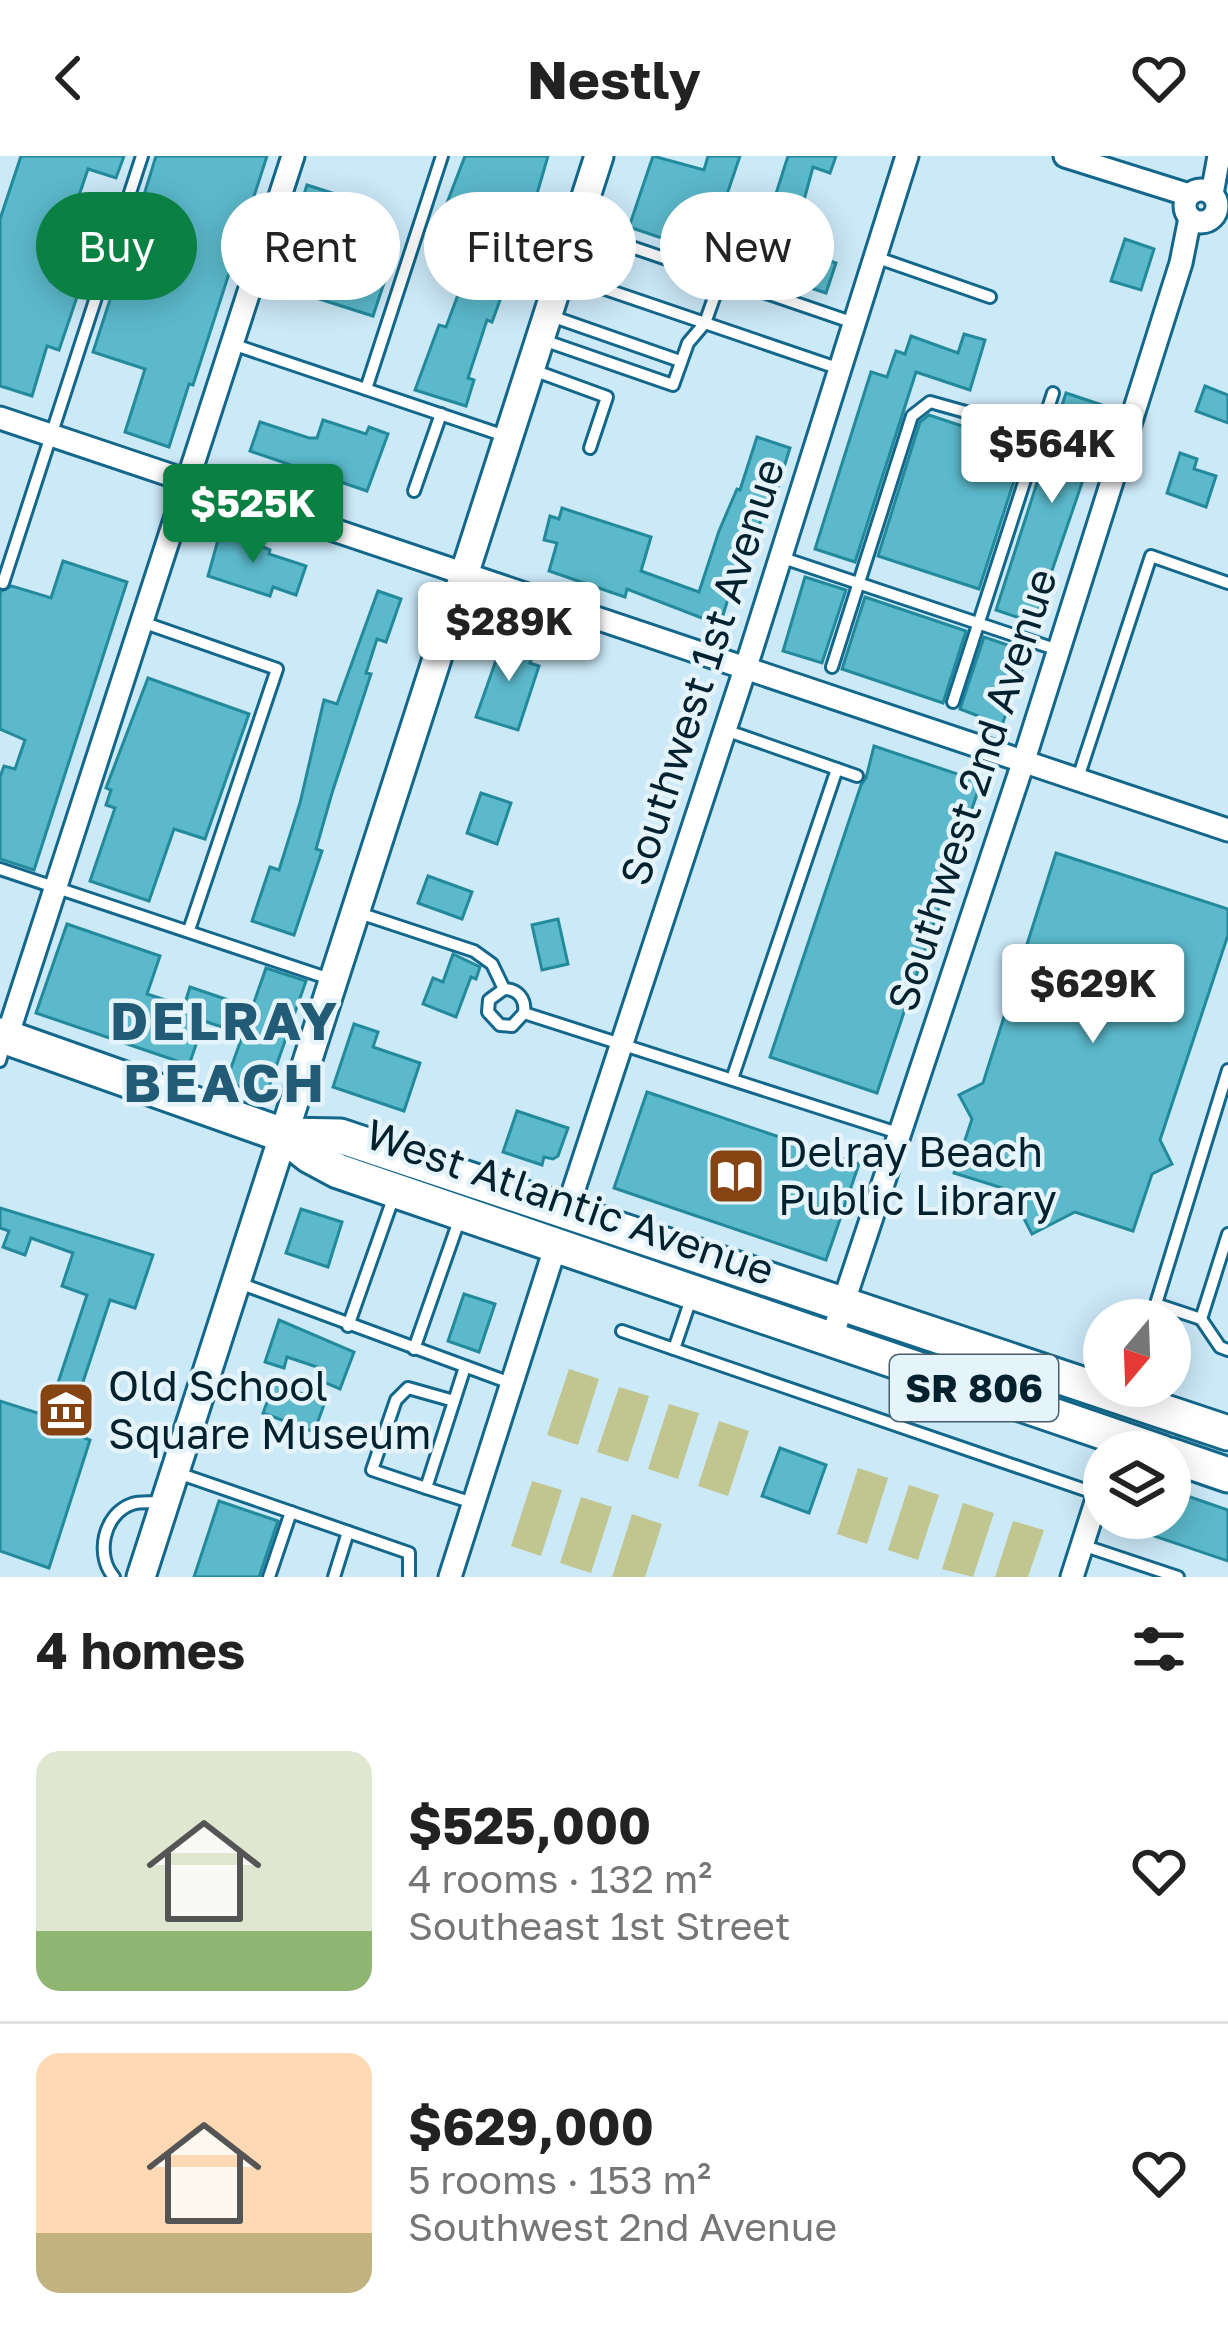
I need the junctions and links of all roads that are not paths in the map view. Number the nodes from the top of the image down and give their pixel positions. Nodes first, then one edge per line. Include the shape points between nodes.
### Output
1 (142, 156) edge
2 (292, 156) edge
3 (442, 156) edge
4 (599, 156) edge
5 (907, 156) edge
6 (1065, 156) edge
7 (1218, 158) edge
8 (588, 192) edge
9 (1207, 208) edge
10 (875, 257) junction
11 (990, 297) dead end
12 (636, 299) edge
13 (553, 300) edge
14 (713, 300) edge
15 (786, 300) edge
16 (705, 322) junction
17 (854, 323) junction
18 (544, 327) junction
19 (232, 344) junction
20 (680, 362) junction
21 (530, 368) junction
22 (840, 369) junction
23 (366, 389) junction
24 (1054, 393) dead end
25 (441, 414) junction
26 (0, 418) edge
27 (1041, 433) junction
28 (50, 435) junction
29 (508, 437) junction
30 (590, 448) dead end
31 (188, 481) junction
32 (414, 491) dead end
33 (0, 542) edge
34 (15, 547) junction
35 (780, 557) junction
36 (464, 574) junction
37 (3, 583) dead end
38 (1228, 583) edge
39 (860, 584) junction
40 (142, 622) junction
41 (978, 623) junction
42 (1058, 650) junction
43 (832, 667) dead end
44 (745, 670) junction
45 (953, 701) dead end
46 (725, 730) junction
47 (1023, 763) junction
48 (837, 769) junction
49 (857, 776) dead end
50 (1077, 781) junction
51 (1228, 830) edge
52 (0, 869) edge
53 (56, 887) junction
54 (355, 912) junction
55 (189, 930) junction
56 (333, 980) junction
57 (504, 989) junction
58 (524, 1013) junction
59 (622, 1043) junction
60 (2, 1044) edge
61 (1228, 1070) edge
62 (732, 1079) junction
63 (901, 1134) junction
64 (283, 1135) junction
65 (395, 1191) junction
66 (567, 1210) junction
67 (462, 1212) junction
68 (610, 1224) junction
69 (506, 1226) junction
70 (1228, 1234) edge
71 (556, 1245) junction
72 (236, 1282) junction
73 (693, 1292) junction
74 (1158, 1299) edge
75 (843, 1304) junction
76 (1191, 1315) edge
77 (1201, 1318) junction
78 (349, 1326) junction
79 (622, 1330) dead end
80 (831, 1340) junction
81 (414, 1349) junction
82 (674, 1349) junction
83 (1228, 1350) edge
84 (466, 1367) junction
85 (1083, 1378) edge
86 (513, 1384) junction
87 (454, 1402) junction
88 (1166, 1407) edge
89 (1083, 1432) edge
90 (1228, 1432) edge
91 (1191, 1462) edge
92 (175, 1472) junction
93 (1228, 1475) edge
94 (1083, 1480) edge
95 (426, 1488) junction
96 (165, 1502) junction
97 (475, 1504) junction
98 (292, 1512) junction
99 (348, 1532) junction
100 (1084, 1539) edge
101 (1082, 1545) junction
102 (336, 1576) edge
103 (114, 1577) edge
104 (141, 1577) edge
105 (269, 1577) edge
106 (409, 1577) edge
107 (450, 1577) edge
108 (1072, 1577) edge
109 (1178, 1577) edge

1 - 28 lane
2 - 19 street
3 - 23 lane
4 - 8 street
5 - 10 street, Southwest 1st Avenue
6 - 9 street
7 - 9 street, Southwest 2nd Avenue
9 - 42 street, Southwest 2nd Avenue via 1180,263
10 - 11 lane
10 - 17 street, Southwest 1st Avenue
12 - 16 lane
13 - 18 street
14 - 16 lane
15 - 17 lane
16 - 20 lane
16 - 22 lane
17 - 22 street, Southwest 1st Avenue
18 - 20 lane
18 - 20 lane via 673,385
18 - 21 street
19 - 23 lane
19 - 31 street
21 - 29 street
21 - 30 lane via 608,397
22 - 35 street, Southwest 1st Avenue
23 - 25 lane
24 - 27 lane
25 - 29 lane
25 - 32 lane
26 - 28 street
27 - 39 lane via 930,402 912,416
27 - 41 lane
28 - 31 street
28 - 34 lane
29 - 36 street
31 - 36 street
31 - 40 street
33 - 34 lane
34 - 37 lane
35 - 39 lane
35 - 44 street, Southwest 1st Avenue
36 - 44 street
36 - 54 street
38 - 50 lane via 1151,556
39 - 41 lane
39 - 43 lane
40 - 53 street
40 - 55 lane via 277,668
41 - 42 lane
41 - 45 lane
42 - 47 street, Southwest 2nd Avenue
44 - 46 street, Southwest 1st Avenue
44 - 47 street
46 - 48 lane
46 - 59 street, Southwest 1st Avenue
47 - 50 street
47 - 63 street, Southwest 2nd Avenue
48 - 49 lane
48 - 62 lane
50 - 51 street
52 - 53 lane
53 - 55 lane
53 - 60 street
54 - 56 street
54 - 57 lane via 474,951 492,964
55 - 56 lane
56 - 64 street
57 - 58 lane via 521,996
57 - 58 lane via 489,1000 491,1018 506,1026
58 - 59 lane
59 - 62 lane
59 - 66 street, Southwest 1st Avenue
60 - 64 main road, SR 806
61 - 74 lane
62 - 63 lane
63 - 75 street, Southwest 2nd Avenue
64 - 65 main road, West Atlantic Avenue / SR 806 via 338,1171
64 - 66 main road, West Atlantic Avenue / SR 806 via 340,1136
64 - 72 street
65 - 67 main road, West Atlantic Avenue / SR 806
65 - 78 lane
66 - 68 main road, West Atlantic Avenue / SR 806
66 - 69 main road
67 - 69 main road, West Atlantic Avenue / SR 806
67 - 81 lane
68 - 71 main road
68 - 75 main road, West Atlantic Avenue / SR 806
69 - 71 main road, West Atlantic Avenue / SR 806
70 - 77 lane
71 - 73 main road, West Atlantic Avenue / SR 806
71 - 86 street
72 - 78 lane
72 - 92 street
73 - 80 main road, West Atlantic Avenue / SR 806
73 - 82 lane
75 - 80 street, Southwest 2nd Avenue
75 - 85 main road, West Atlantic Avenue / SR 806
76 - 77 lane
77 - 83 lane
78 - 81 lane
79 - 82 lane
80 - 89 main road, West Atlantic Avenue / SR 806
81 - 84 lane
82 - 94 lane
84 - 86 lane
84 - 87 lane
86 - 97 street
87 - 95 lane
87 - 95 lane via 408,1388 396,1400 372,1470
88 - 90 main road, West Atlantic Avenue / SR 806
91 - 93 main road
92 - 96 street
92 - 98 lane
95 - 97 lane
96 - 103 lane via 133,1504 113,1517 102,1544
96 - 104 street
97 - 107 street
98 - 99 lane
98 - 105 lane
99 - 102 lane
99 - 106 lane via 410,1553
100 - 101 street
101 - 108 street
101 - 109 lane

